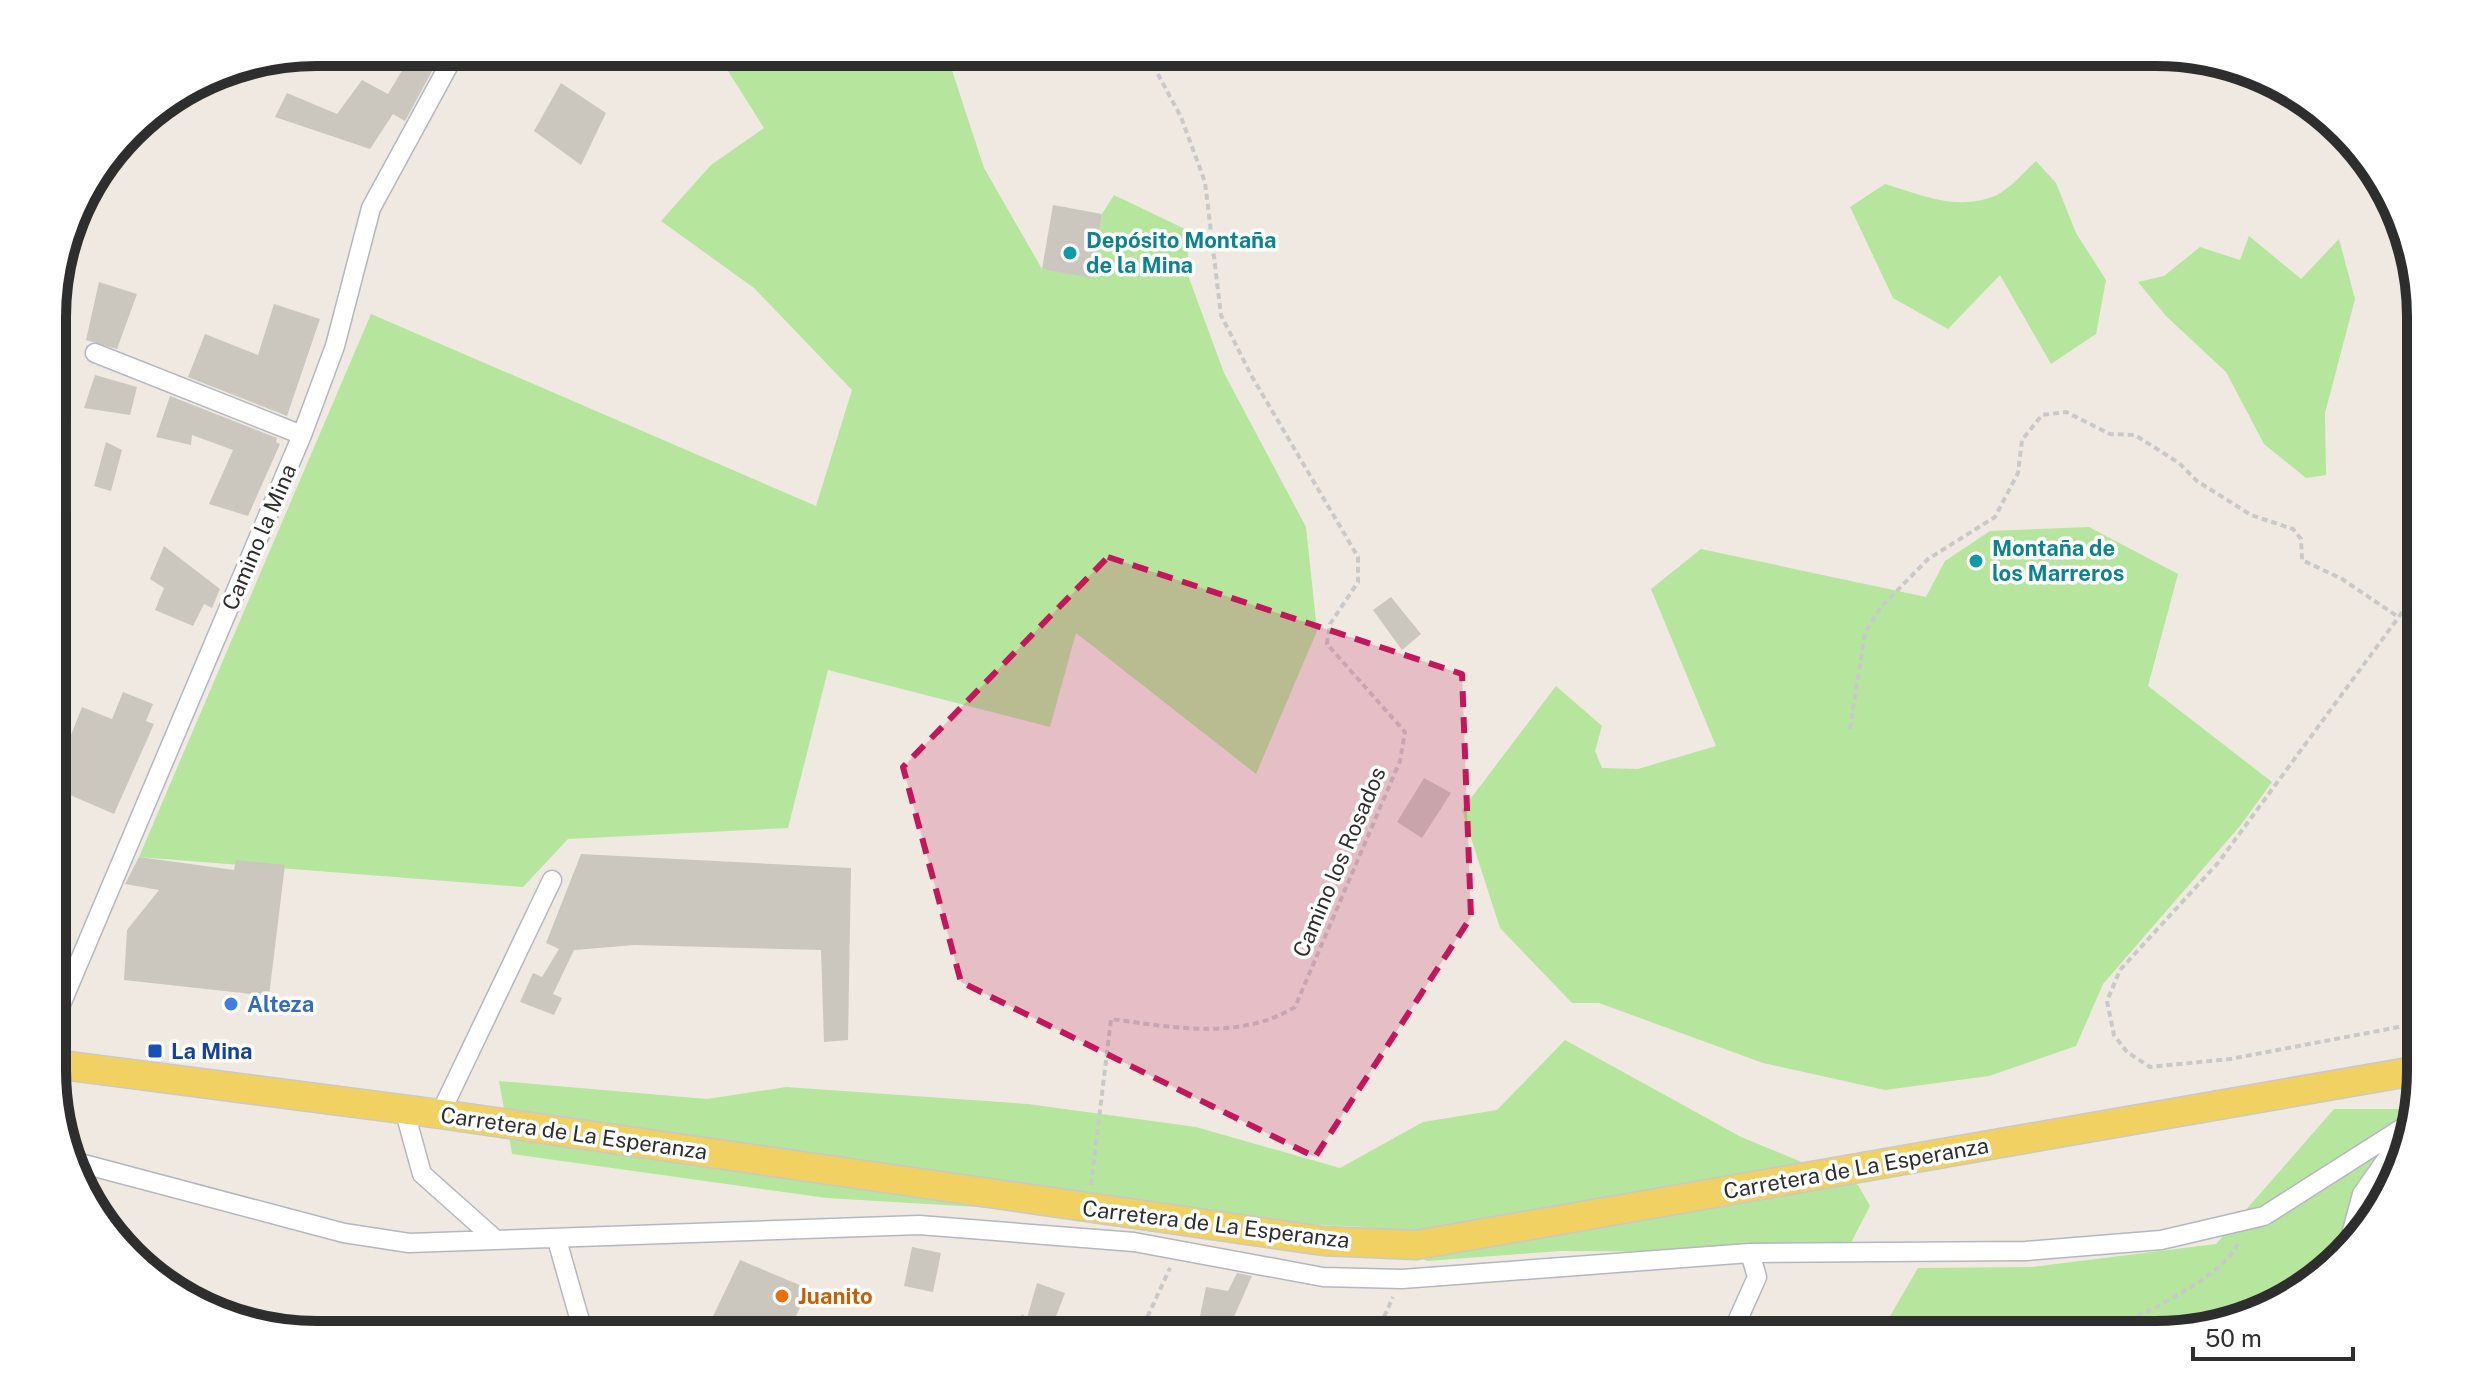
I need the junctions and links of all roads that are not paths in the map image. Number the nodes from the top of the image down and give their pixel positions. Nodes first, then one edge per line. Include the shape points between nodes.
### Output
1 (448, 67) edge
2 (95, 353) dead end
3 (302, 435) junction
4 (552, 880) dead end
5 (66, 993) edge
6 (66, 1066) edge
7 (2406, 1072) edge
8 (404, 1109) junction
9 (440, 1114) junction
10 (2399, 1130) edge
11 (2393, 1150) edge
12 (85, 1164) edge
13 (2354, 1224) edge
14 (495, 1239) junction
15 (557, 1240) junction
16 (1750, 1253) junction
17 (1738, 1320) edge
18 (578, 1321) edge

1 - 3 street, Camino la Mina via 371,208 335,346
2 - 3 street
3 - 5 street, Camino la Mina
4 - 9 street
6 - 8 main road, Carretera de La Esperanza
7 - 9 main road, Carretera de La Esperanza via 1416,1245 1323,1241
8 - 9 main road, Carretera de La Esperanza
8 - 14 street via 422,1174
10 - 16 street via 2264,1216 2161,1240 2026,1251
11 - 13 street via 2362,1194
12 - 14 street via 344,1233 409,1243
14 - 15 street
15 - 16 street via 919,1225 1027,1231 1178,1250 1323,1277 1402,1279
15 - 18 street
16 - 17 street via 1757,1277

